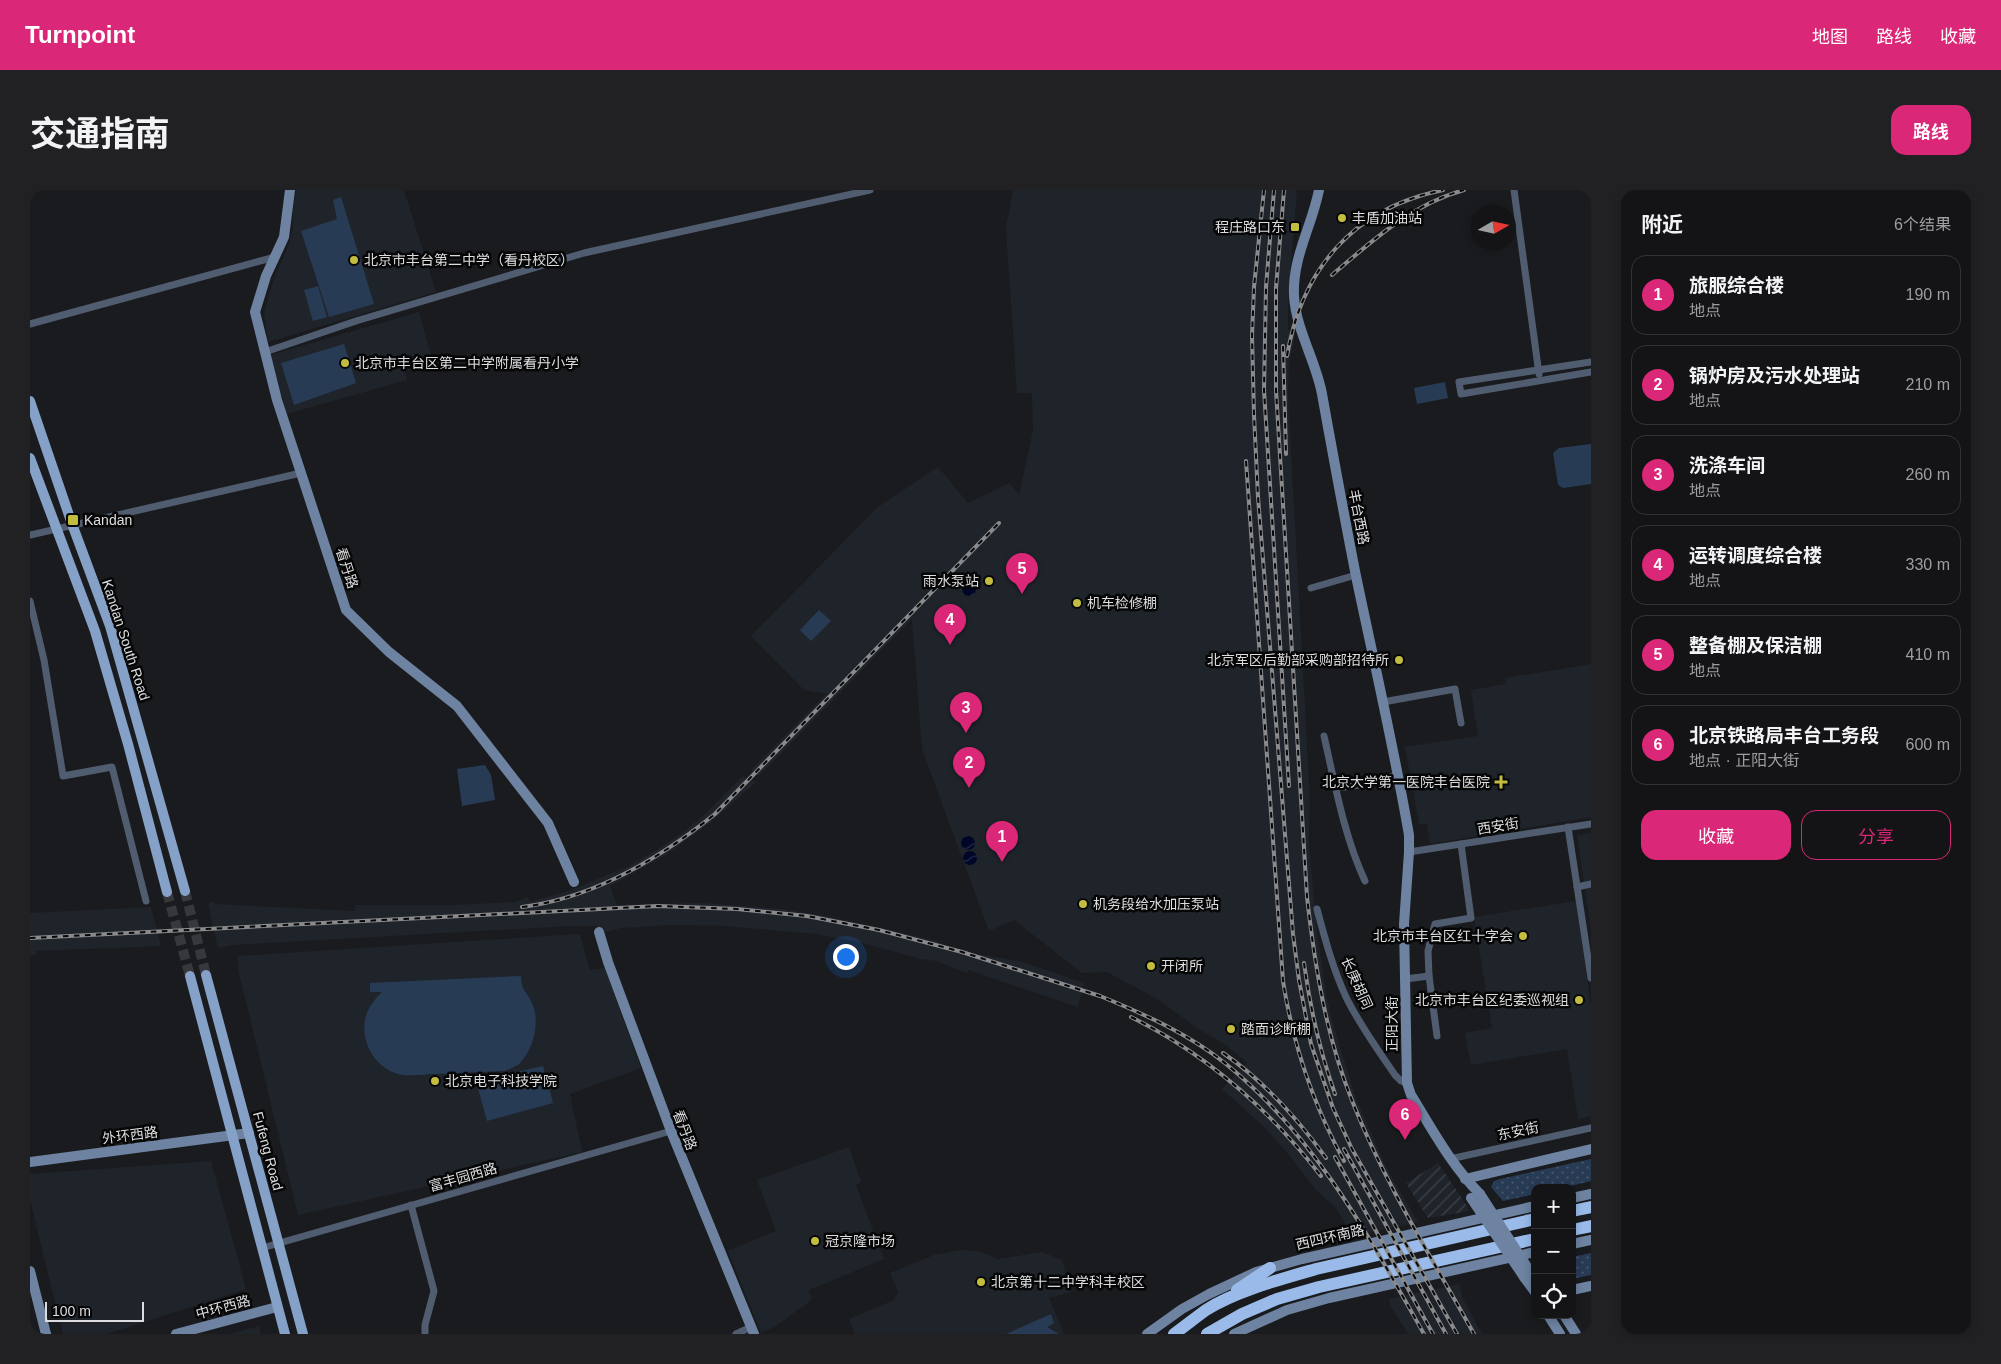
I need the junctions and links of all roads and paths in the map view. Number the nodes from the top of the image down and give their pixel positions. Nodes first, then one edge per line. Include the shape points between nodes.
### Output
1 (290, 190) edge
2 (870, 190) edge
3 (1320, 190) edge
4 (1514, 190) edge
5 (275, 257) junction
6 (30, 324) edge
7 (265, 352) junction
8 (1591, 362) edge
9 (1538, 371) junction
10 (1591, 372) edge
11 (1540, 380) junction
12 (30, 401) edge
13 (30, 458) edge
14 (301, 473) junction
15 (72, 524) junction
16 (57, 530) junction
17 (30, 535) edge
18 (1356, 574) junction
19 (1311, 588) dead end
20 (30, 601) edge
21 (1383, 702) junction
22 (1461, 723) dead end
23 (1324, 736) dead end
24 (1398, 775) junction
25 (1336, 788) junction
26 (1591, 824) edge
27 (1568, 827) junction
28 (1461, 844) junction
29 (1410, 852) junction
30 (1365, 881) dead end
31 (574, 882) dead end
32 (1591, 884) edge
33 (1577, 887) junction
34 (185, 891) tunnel mouth
35 (167, 892) tunnel mouth
36 (146, 901) dead end
37 (1317, 909) dead end
38 (599, 932) dead end
39 (1590, 968) edge
40 (206, 975) tunnel mouth
41 (190, 976) tunnel mouth
42 (1429, 976) junction
43 (1591, 978) edge
44 (1405, 979) junction
45 (1437, 1036) dead end
46 (1407, 1083) junction
47 (1591, 1128) edge
48 (671, 1131) junction
49 (249, 1133) junction
50 (233, 1136) junction
51 (1591, 1148) edge
52 (1450, 1159) junction
53 (30, 1162) edge
54 (1465, 1179) junction
55 (1591, 1194) edge
56 (1576, 1197) edge
57 (411, 1205) junction
58 (1531, 1207) edge
59 (1591, 1207) edge
60 (1576, 1210) edge
61 (1531, 1220) edge
62 (1591, 1226) edge
63 (1576, 1229) edge
64 (1531, 1240) edge
65 (1591, 1240) edge
66 (278, 1243) junction
67 (1576, 1243) edge
68 (262, 1248) junction
69 (1531, 1253) edge
70 (1270, 1268) junction
71 (30, 1271) edge
72 (1530, 1276) edge
73 (1591, 1286) edge
74 (1576, 1289) edge
75 (277, 1307) junction
76 (1207, 1310) junction
77 (1551, 1319) edge
78 (1567, 1319) edge
79 (753, 1331) edge
80 (46, 1334) edge
81 (176, 1334) edge
82 (284, 1334) edge
83 (303, 1334) edge
84 (425, 1334) edge
85 (736, 1334) edge
86 (1147, 1334) edge
87 (1174, 1334) edge
88 (1206, 1334) edge
89 (1234, 1334) edge
90 (1560, 1334) edge
91 (1576, 1334) edge

1 - 5 street, 看丹路 via 284,237
2 - 7 street via 584,252
3 - 18 street, 丰台西路 via 1301,249 1294,296 1321,391
4 - 9 street
5 - 6 street
5 - 7 street, 看丹路 via 255,312
7 - 14 street, 看丹路
8 - 9 street
9 - 11 street
9 - 11 street via 1459,382 1461,394
10 - 11 street
12 - 15 main road, Kandan South Road
13 - 16 main road, Kandan South Road
14 - 15 street
14 - 31 street, 看丹路 via 346,610 389,652 457,706 548,823
15 - 16 street
15 - 34 main road, Kandan South Road via 110,626
16 - 17 street
16 - 35 main road, Kandan South Road via 95,631
18 - 19 street
18 - 21 street, 丰台西路
20 - 36 street via 44,660 63,776 112,767
21 - 22 street via 1455,689
21 - 24 street, 丰台西路
23 - 25 street
24 - 25 street
24 - 29 street, 丰台西路
25 - 30 street via 1356,863
26 - 27 street, 西安街
27 - 28 street, 西安街
27 - 33 street
28 - 29 street, 西安街
28 - 42 street via 1471,918 1435,924 1428,951
29 - 44 street, 正阳大街 via 1404,924
32 - 33 street
33 - 39 street
37 - 46 street, 长庚胡同 via 1325,941 1347,997 1395,1075
38 - 48 street, 看丹路
39 - 43 street
40 - 49 main road, Fufeng Road
41 - 50 main road
42 - 44 street
42 - 45 street
44 - 46 street, 正阳大街
46 - 52 street, 正阳大街
47 - 52 street, 东安街
48 - 57 street, 富丰园西路
48 - 79 street, 看丹路
49 - 50 street, 外环西路
49 - 66 main road, Fufeng Road
50 - 53 street, 外环西路
50 - 68 main road
51 - 54 street
52 - 54 street, 正阳大街
54 - 72 street, 正阳大街, bridge
55 - 56 street
57 - 66 street, 富丰园西路
57 - 84 street via 434,1291
58 - 70 street, 西四环南路
59 - 60 highway
61 - 76 highway, 西四环南路 via 1316,1269 1241,1294
62 - 63 highway
64 - 88 highway via 1277,1299
65 - 67 street
66 - 68 street, 富丰园西路
66 - 83 main road, Fufeng Road
68 - 75 main road
69 - 89 street via 1296,1307
70 - 76 highway
70 - 86 street, 西四环南路 via 1209,1294
71 - 80 street
73 - 74 street
75 - 81 street, 中环西路
75 - 82 main road
76 - 87 highway, 西四环南路
77 - 90 street
78 - 91 street
79 - 85 street

